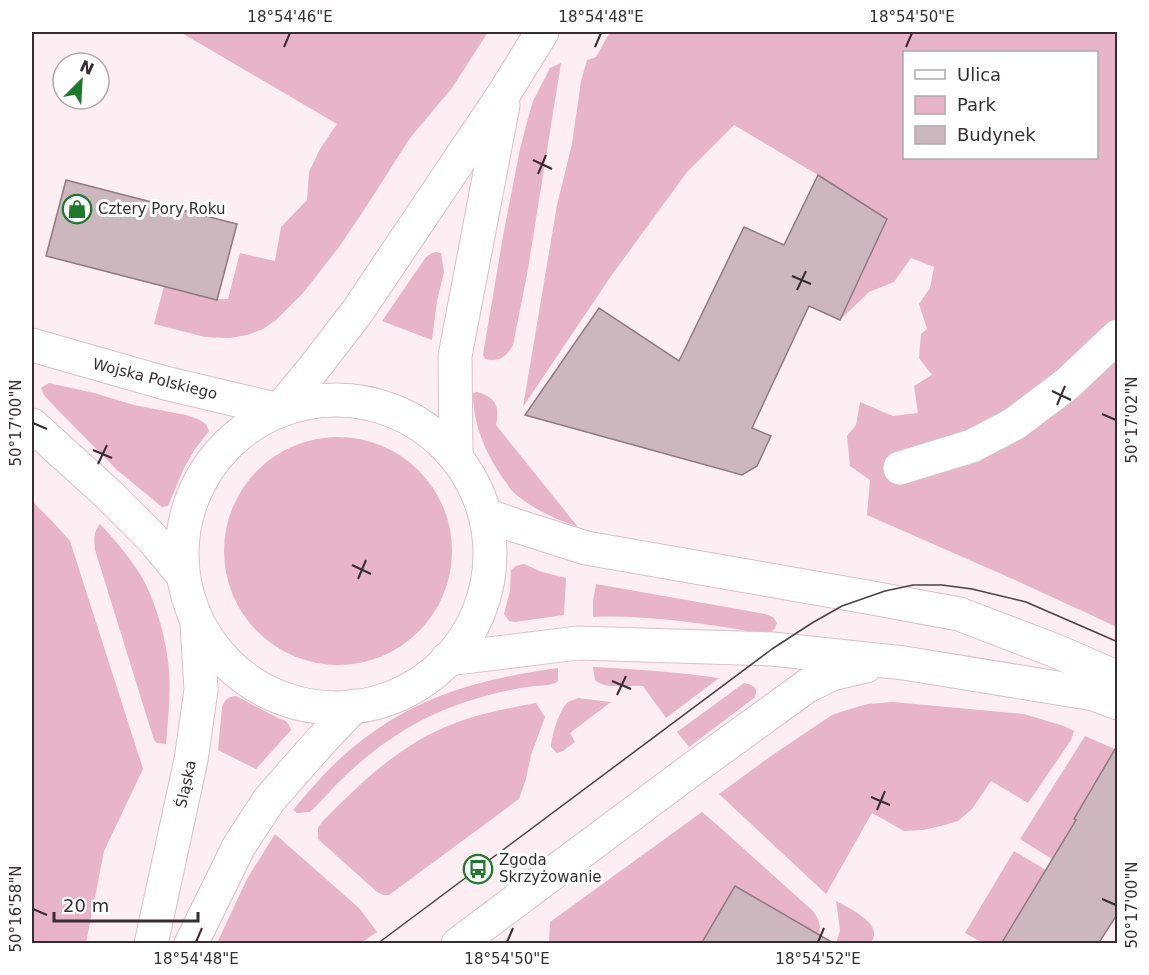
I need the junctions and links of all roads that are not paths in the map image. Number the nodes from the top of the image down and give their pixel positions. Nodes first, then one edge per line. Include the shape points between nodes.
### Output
1 (542, 32) edge
2 (505, 92) junction
3 (1118, 336) edge
4 (32, 345) edge
5 (279, 410) junction
6 (32, 425) edge
7 (456, 455) junction
8 (900, 468) dead end
9 (486, 514) junction
10 (182, 574) junction
11 (197, 622) junction
12 (447, 659) junction
13 (904, 663) junction
14 (1118, 678) edge
15 (1118, 703) edge
16 (354, 706) junction
17 (151, 944) edge
18 (191, 944) edge
19 (458, 944) edge

1 - 2 street
2 - 5 street via 357,312
2 - 7 street via 455,356
3 - 8 street via 1067,384 1014,424 972,446
4 - 5 street, Wojska Polskiego
5 - 7 street via 326,399 375,404 419,423
5 - 10 street via 235,436 202,475 184,523
6 - 10 street via 108,494
7 - 9 street
9 - 12 street via 489,569 482,602 469,632
9 - 14 street via 586,548 959,614
10 - 11 street
11 - 16 street via 218,654 246,680 280,698 316,707
11 - 17 street, Śląska via 201,690 191,760
12 - 13 street via 578,643 772,649
12 - 16 street via 421,683 389,698
13 - 15 street via 1094,694
13 - 19 street via 865,666 832,674 807,686
16 - 18 street via 269,800 239,846

